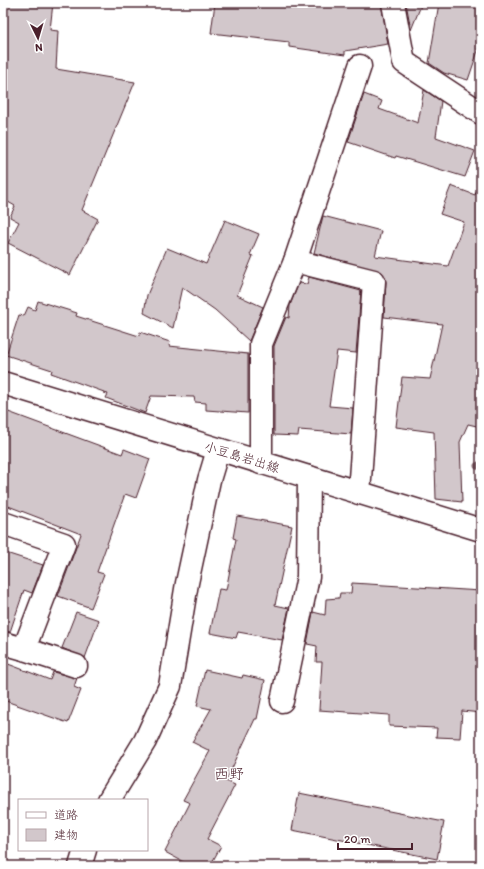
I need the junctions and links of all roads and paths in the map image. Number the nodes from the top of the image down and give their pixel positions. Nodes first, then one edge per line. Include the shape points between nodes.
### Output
1 (393, 3) edge
2 (360, 66) dead end
3 (481, 113) edge
4 (295, 261) junction
5 (3, 383) edge
6 (218, 450) junction
7 (261, 463) junction
8 (309, 477) junction
9 (359, 493) junction
10 (3, 523) edge
11 (481, 530) edge
12 (3, 643) edge
13 (24, 648) junction
14 (76, 666) dead end
15 (282, 701) dead end
16 (110, 799) edge
17 (85, 851) edge
18 (80, 866) edge

1 - 3 street via 404,62
2 - 4 street
4 - 7 street via 261,344
4 - 9 street via 374,281
5 - 6 street, 小豆島岩出線
6 - 7 street, 小豆島岩出線
6 - 16 street via 187,583 170,686 145,741
7 - 8 street, 小豆島岩出線
8 - 9 street, 小豆島岩出線
8 - 15 street via 308,577
9 - 11 street, 小豆島岩出線
10 - 13 street via 64,544
12 - 13 street
13 - 14 street
17 - 18 street

